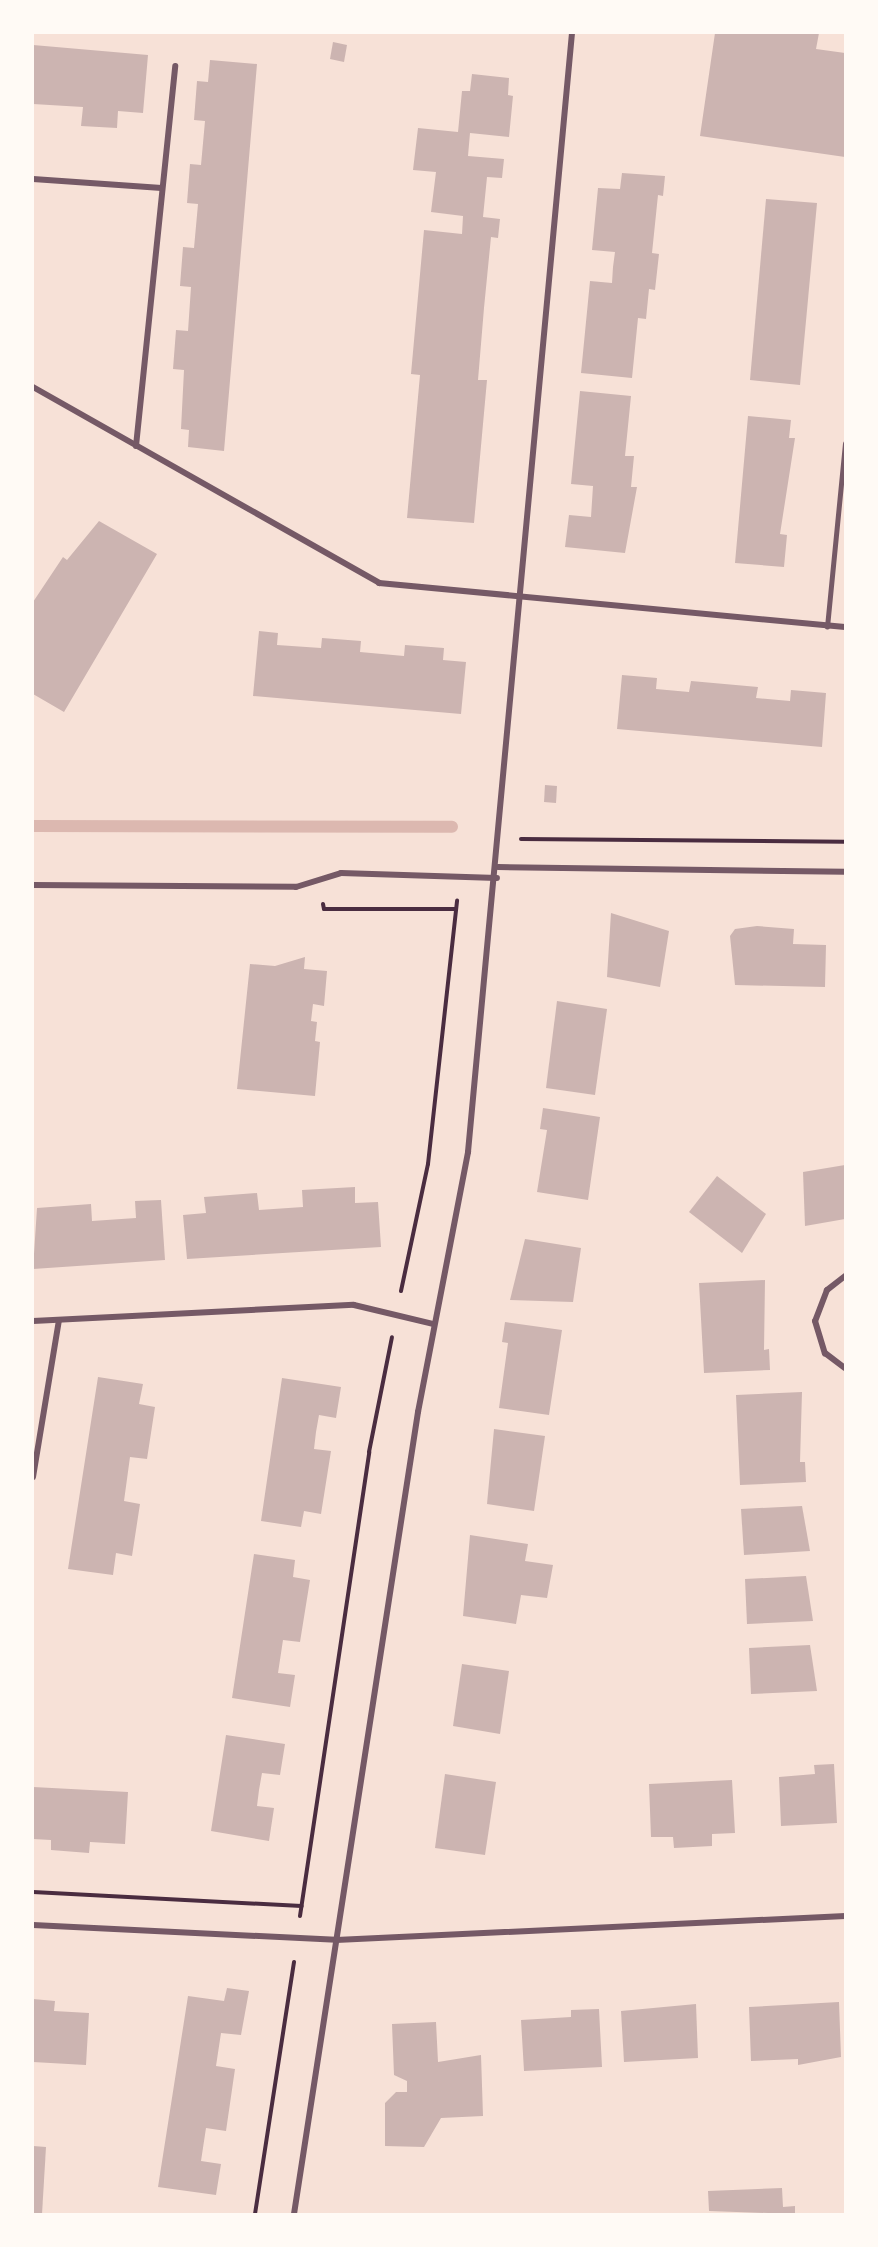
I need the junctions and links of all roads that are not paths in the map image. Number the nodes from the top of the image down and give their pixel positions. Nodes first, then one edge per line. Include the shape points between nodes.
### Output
1 (572, 33) edge
2 (175, 66) dead end
3 (33, 179) edge
4 (162, 188) junction
5 (33, 387) edge
6 (845, 444) edge
7 (136, 446) junction
8 (522, 601) junction
9 (827, 627) junction
10 (845, 627) edge
11 (498, 867) junction
12 (845, 872) edge
13 (497, 878) junction
14 (33, 885) edge
15 (845, 1276) edge
16 (59, 1320) junction
17 (33, 1321) edge
18 (433, 1324) junction
19 (845, 1368) edge
20 (33, 1477) edge
21 (845, 1916) edge
22 (33, 1925) edge
23 (336, 1940) junction
24 (294, 2214) edge

1 - 8 street
2 - 4 street
3 - 4 street
4 - 7 street
5 - 7 street
6 - 9 lane
7 - 8 street via 379,583
8 - 9 street
8 - 11 street
9 - 10 street
11 - 12 street
11 - 13 street
13 - 14 street via 341,873 296,887
13 - 18 street via 468,1152
15 - 19 street via 826,1290 815,1321 825,1353
16 - 17 street
16 - 18 street via 321,1305 397,1312
16 - 20 street
18 - 23 street
21 - 23 street
22 - 23 street
23 - 24 street

